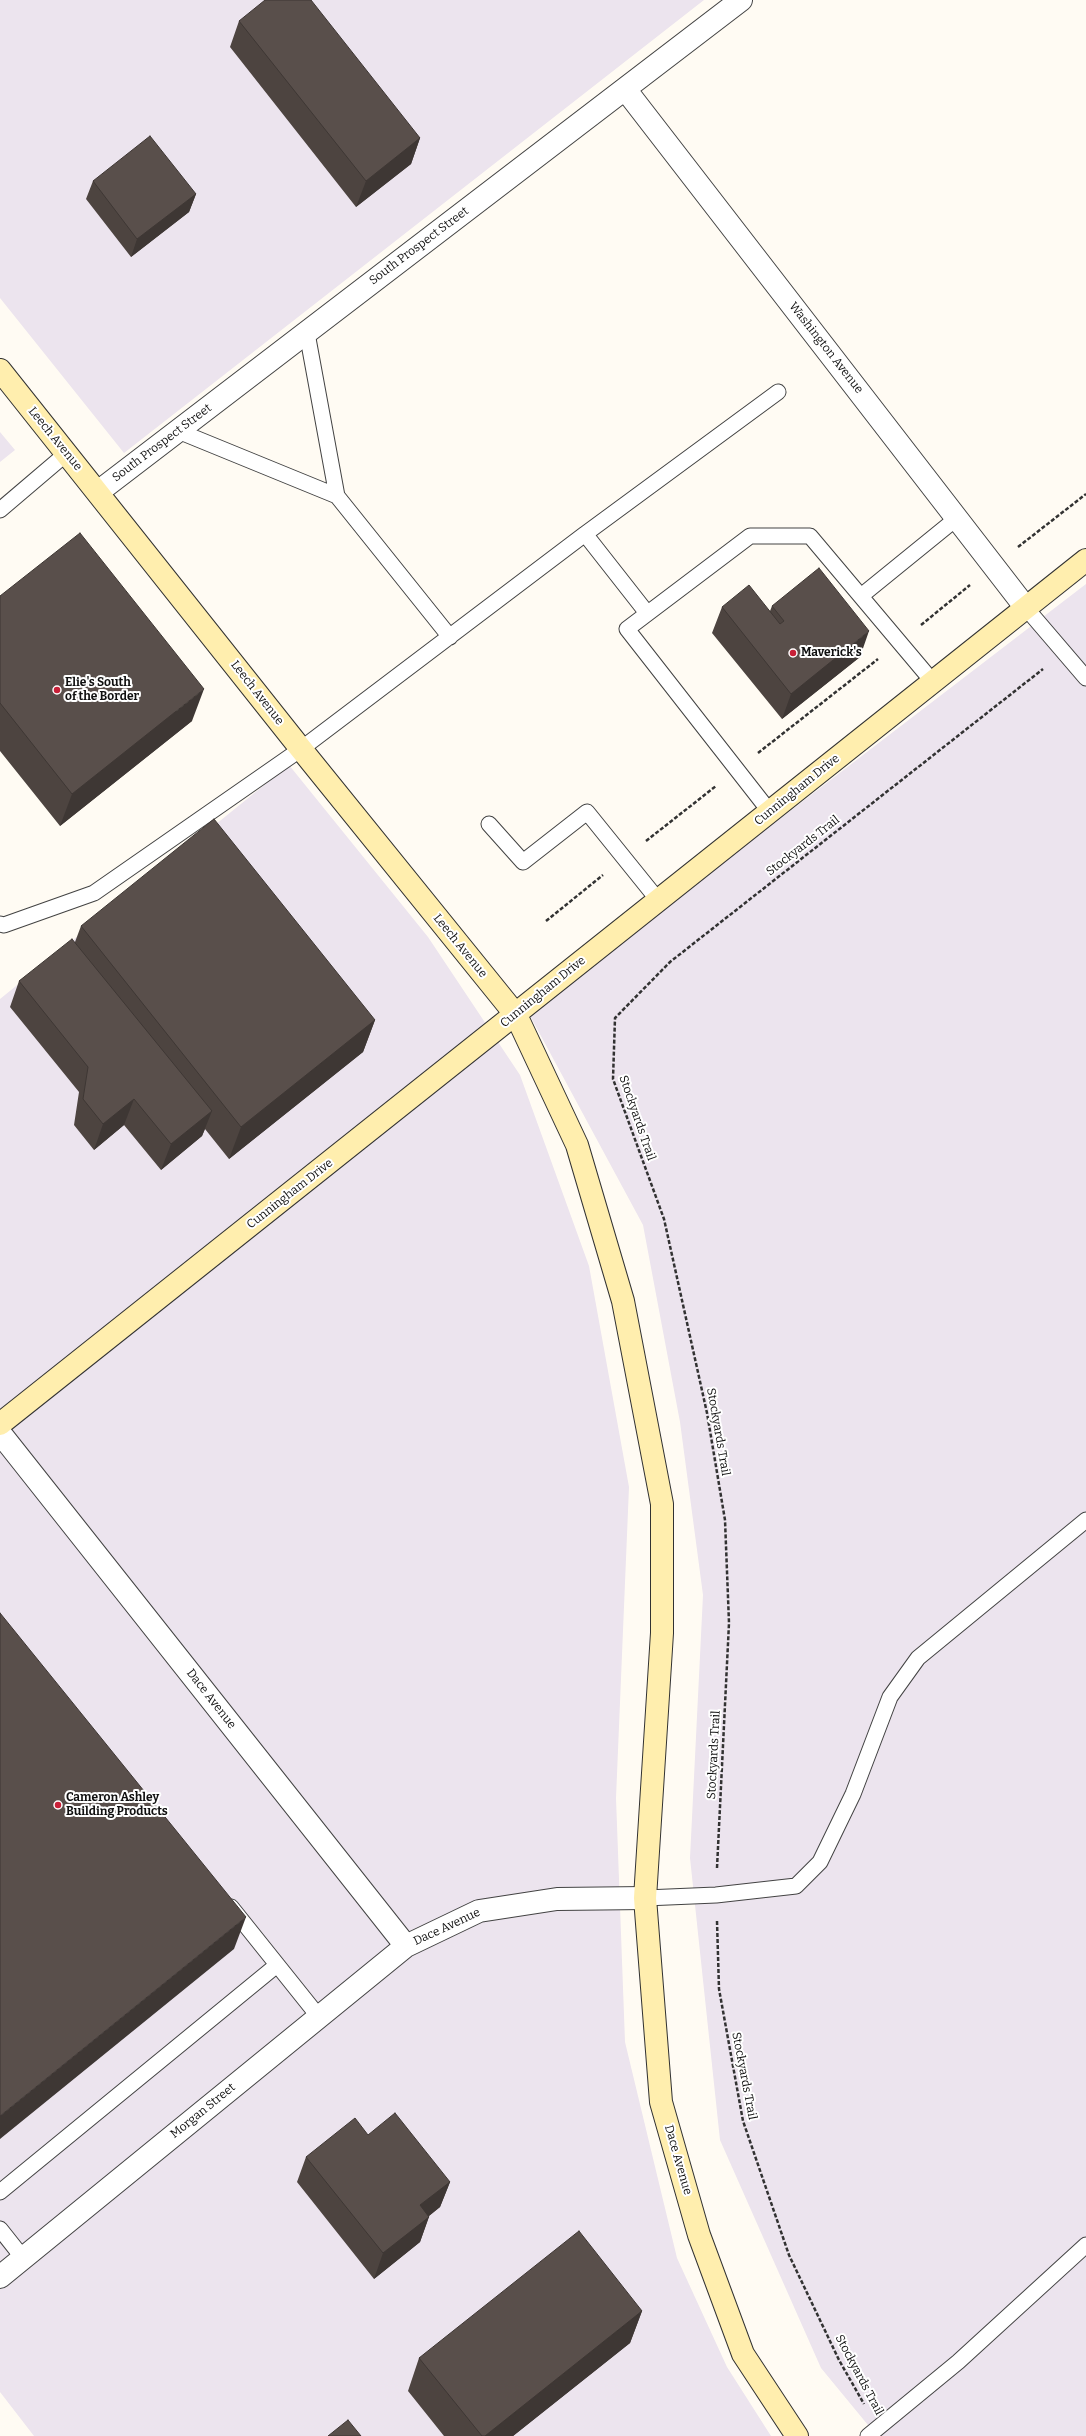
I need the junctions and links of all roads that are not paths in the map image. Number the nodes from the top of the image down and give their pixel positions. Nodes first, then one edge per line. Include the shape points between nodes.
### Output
1 (741, 0) edge
2 (625, 89) junction
3 (307, 333) junction
4 (0, 370) edge
5 (778, 392) dead end
6 (178, 431) junction
7 (67, 453) junction
8 (98, 492) junction
9 (337, 496) junction
10 (0, 510) edge
11 (957, 518) junction
12 (585, 534) junction
13 (1086, 560) edge
14 (861, 596) junction
15 (1026, 608) junction
16 (647, 613) junction
17 (450, 636) junction
18 (1086, 678) edge
19 (933, 682) junction
20 (301, 749) junction
21 (770, 812) junction
22 (489, 824) dead end
23 (658, 900) junction
24 (0, 924) edge
25 (516, 1014) junction
26 (0, 1424) edge
27 (0, 1433) edge
28 (1086, 1520) edge
29 (222, 1896) edge
30 (645, 1898) junction
31 (406, 1946) junction
32 (277, 1965) junction
33 (319, 2017) junction
34 (0, 2192) edge
35 (0, 2229) edge
36 (1086, 2245) edge
37 (23, 2258) junction
38 (0, 2276) edge
39 (873, 2432) edge
40 (798, 2436) edge

1 - 2 street, South Prospect Street
2 - 3 street, South Prospect Street
2 - 11 street, Washington Avenue
3 - 6 street, South Prospect Street
3 - 9 lane
4 - 7 main road, Leech Avenue
5 - 12 lane
6 - 8 street, South Prospect Street
6 - 9 lane
7 - 8 main road, Leech Avenue
7 - 10 lane
8 - 20 main road, Leech Avenue
9 - 17 lane
11 - 14 lane
11 - 15 street, Washington Avenue
12 - 16 lane
12 - 17 lane
13 - 15 main road, Cunningham Drive
14 - 16 lane via 810,536 750,536
14 - 19 lane
15 - 18 lane
15 - 19 main road, Cunningham Drive
16 - 21 lane via 627,629
17 - 20 lane
19 - 21 main road, Cunningham Drive
20 - 24 lane via 94,893 4,925
20 - 25 main road, Leech Avenue
21 - 23 main road, Cunningham Drive
22 - 23 lane via 523,862 587,812
23 - 25 main road, Cunningham Drive
25 - 26 main road, Cunningham Drive
25 - 30 main road, Leech Avenue via 577,1145 623,1301 662,1504 662,1633
27 - 31 street, Dace Avenue
28 - 30 lane via 918,1658 890,1697 853,1794 820,1862 796,1886 716,1895
29 - 32 lane
30 - 31 street, Dace Avenue via 557,1899 479,1911
30 - 40 main road, Dace Avenue via 661,2102 699,2236 743,2354
31 - 33 street, Morgan Street
32 - 33 lane
32 - 34 lane
33 - 37 street, Morgan Street
35 - 37 lane
36 - 39 lane via 958,2362
37 - 38 street, Morgan Street

